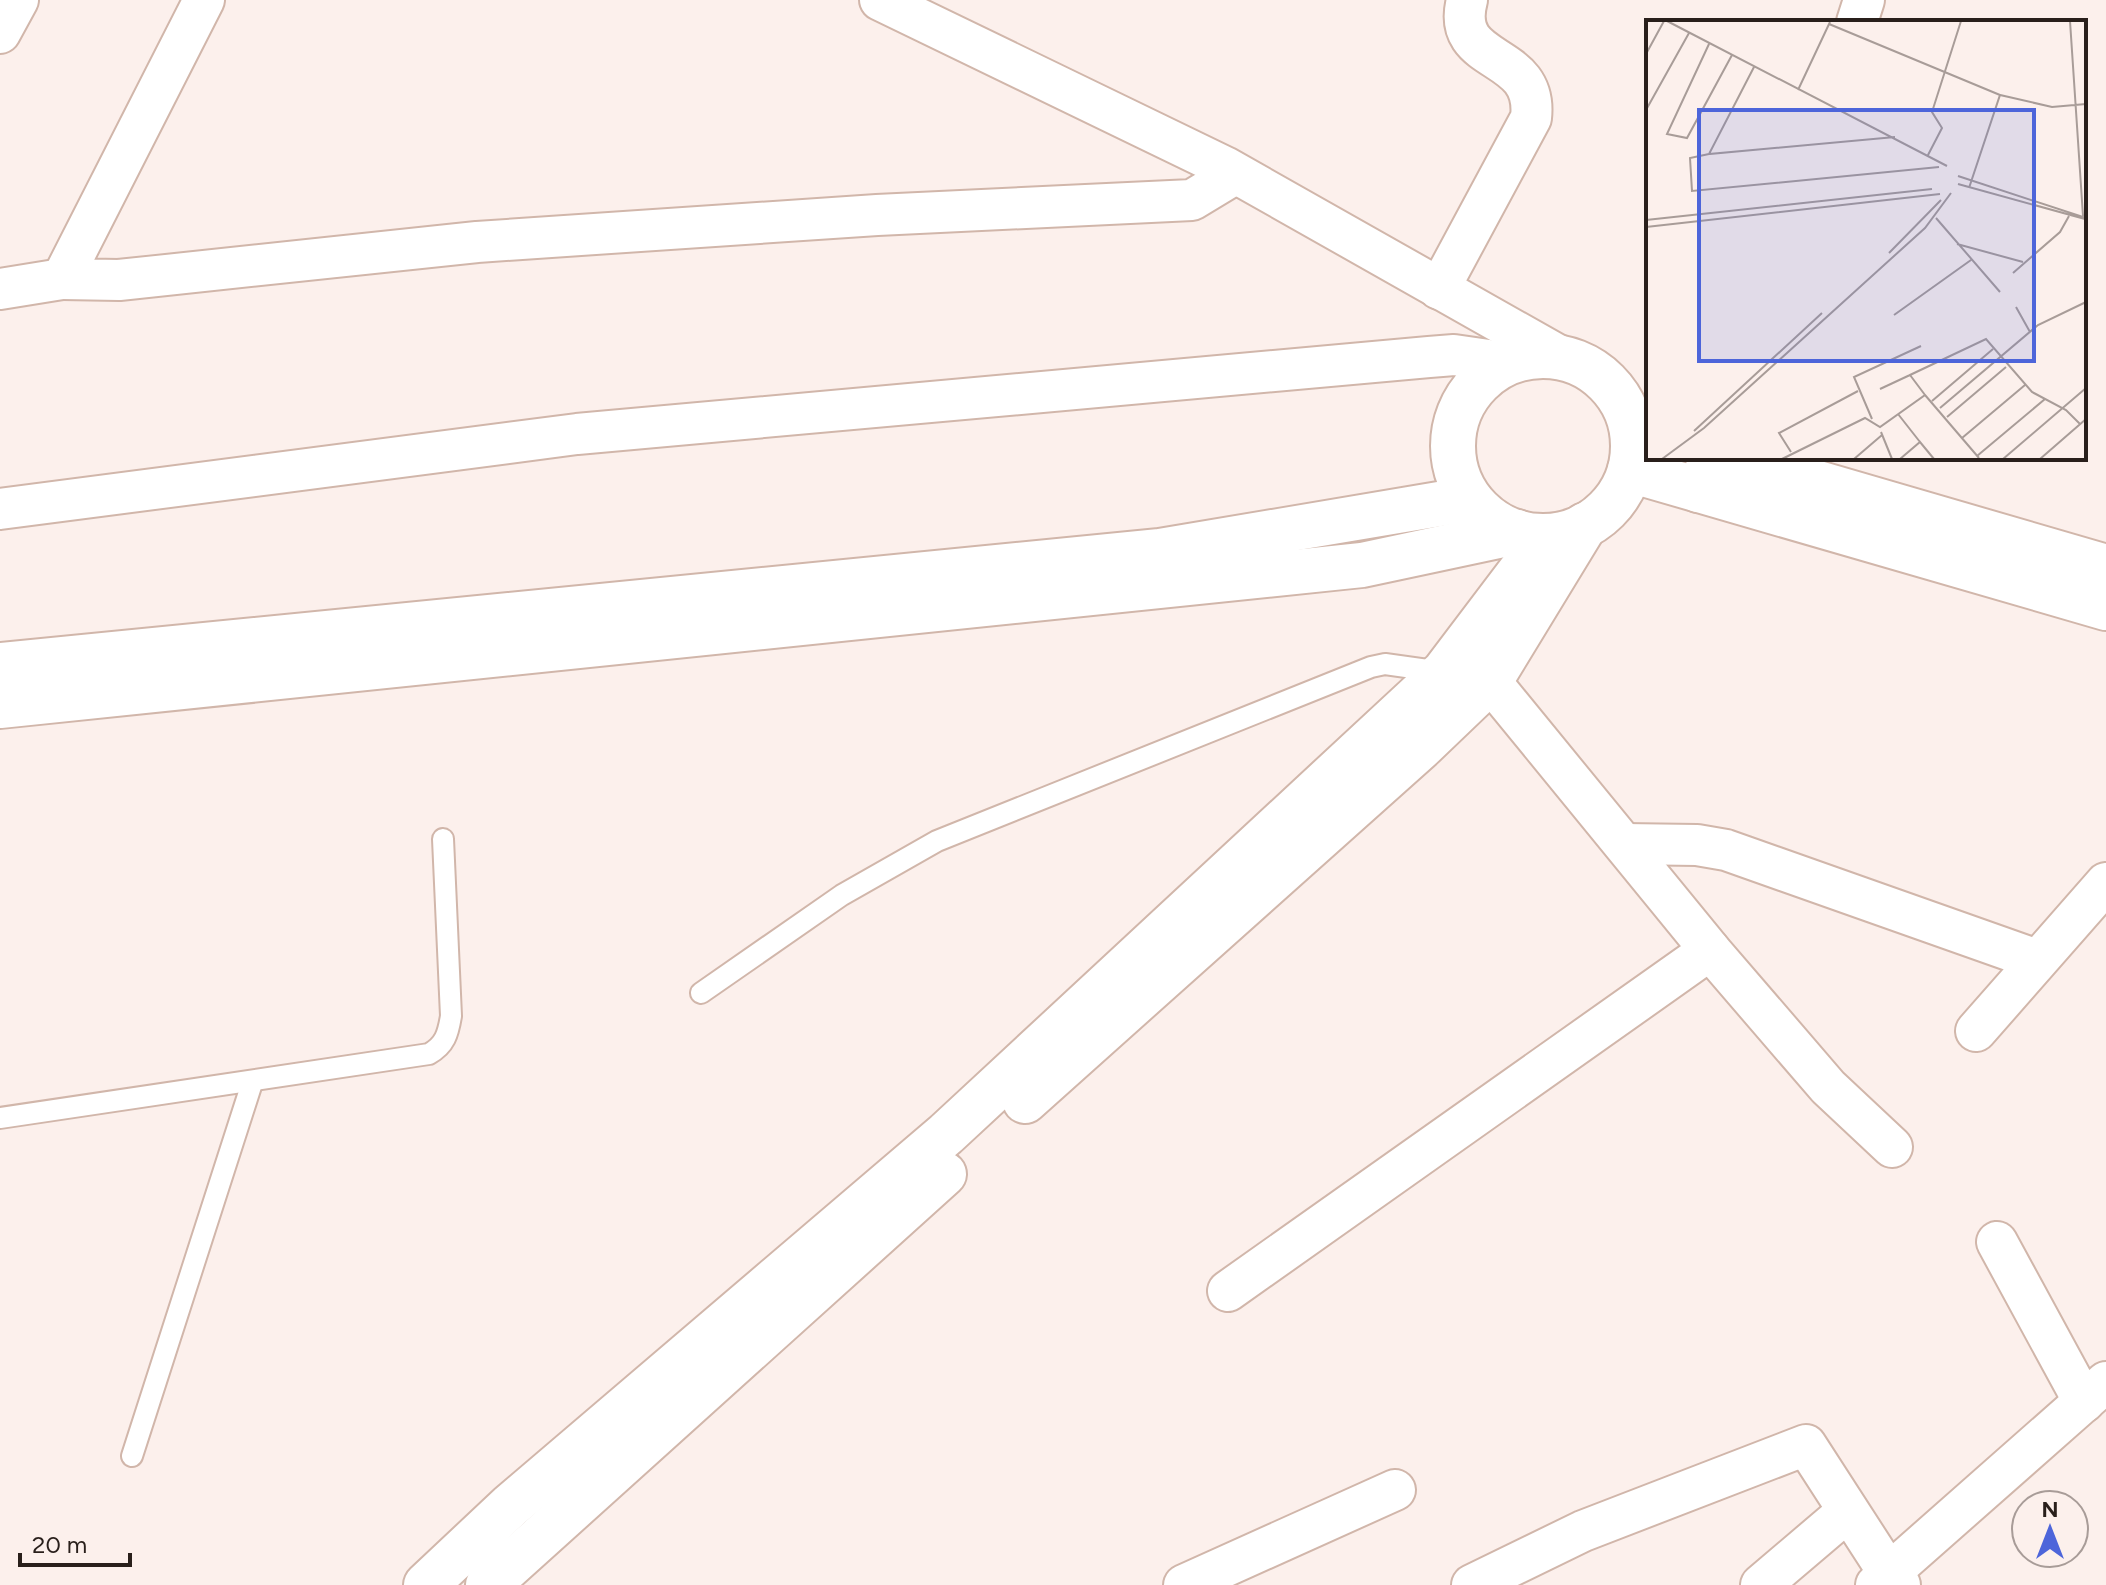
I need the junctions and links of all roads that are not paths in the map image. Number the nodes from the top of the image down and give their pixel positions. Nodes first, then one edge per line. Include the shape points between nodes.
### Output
1 (18, 0) edge
2 (204, 0) edge
3 (880, 0) edge
4 (1467, 0) edge
5 (1864, 0) edge
6 (1858, 20) edge
7 (0, 33) edge
8 (1235, 174) junction
9 (62, 279) junction
10 (0, 289) edge
11 (1439, 289) junction
12 (1561, 357) junction
13 (1509, 363) junction
14 (1639, 424) edge
15 (1739, 460) edge
16 (1630, 470) junction
17 (1704, 475) edge
18 (1469, 499) junction
19 (0, 509) edge
20 (1550, 531) junction
21 (2106, 567) edge
22 (2106, 608) edge
23 (0, 665) edge
24 (1444, 672) junction
25 (1490, 681) junction
26 (0, 706) edge
27 (443, 839) dead end
28 (1624, 844) junction
29 (2106, 883) edge
30 (1710, 950) junction
31 (2037, 960) junction
32 (701, 993) dead end
33 (1976, 1031) dead end
34 (252, 1083) junction
35 (0, 1118) edge
36 (1892, 1147) dead end
37 (1997, 1242) dead end
38 (1228, 1291) dead end
39 (2095, 1392) edge
40 (132, 1456) dead end
41 (588, 1466) junction
42 (1395, 1490) dead end
43 (1848, 1511) junction
44 (1889, 1582) edge
45 (426, 1585) edge
46 (488, 1585) edge
47 (1184, 1585) edge
48 (1472, 1585) edge
49 (1761, 1585) edge

1 - 7 street
2 - 9 street
3 - 8 street
4 - 11 street via 1464,27 1470,40 1521,76 1533,104 1531,118
5 - 6 street
8 - 9 street via 1192,200 477,242 119,280
8 - 11 street
9 - 10 street
11 - 12 street
12 - 13 street via 1522,357
12 - 14 street via 1606,380
13 - 18 street via 1472,388 1457,414 1452,443 1456,472
13 - 19 street via 1454,355 577,434
14 - 16 street
15 - 21 street
16 - 17 street
16 - 20 street via 1603,515
17 - 22 street
18 - 20 street via 1490,519
18 - 23 street via 1160,551
20 - 24 street
20 - 25 street
20 - 26 street via 1362,565
24 - 32 lane via 1371,667 937,841 842,895
24 - 41 street
25 - 28 street
25 - 41 street via 1421,747
27 - 34 lane via 451,1016 441,1047 429,1054
28 - 30 street
28 - 31 street via 1726,850
29 - 31 street
30 - 36 street via 1828,1087
30 - 38 street
31 - 33 street
34 - 35 lane
34 - 40 lane
37 - 39 street
39 - 44 street
41 - 45 street
41 - 46 street
42 - 47 street
43 - 44 street
43 - 48 street via 1806,1445 1583,1531
43 - 49 street

